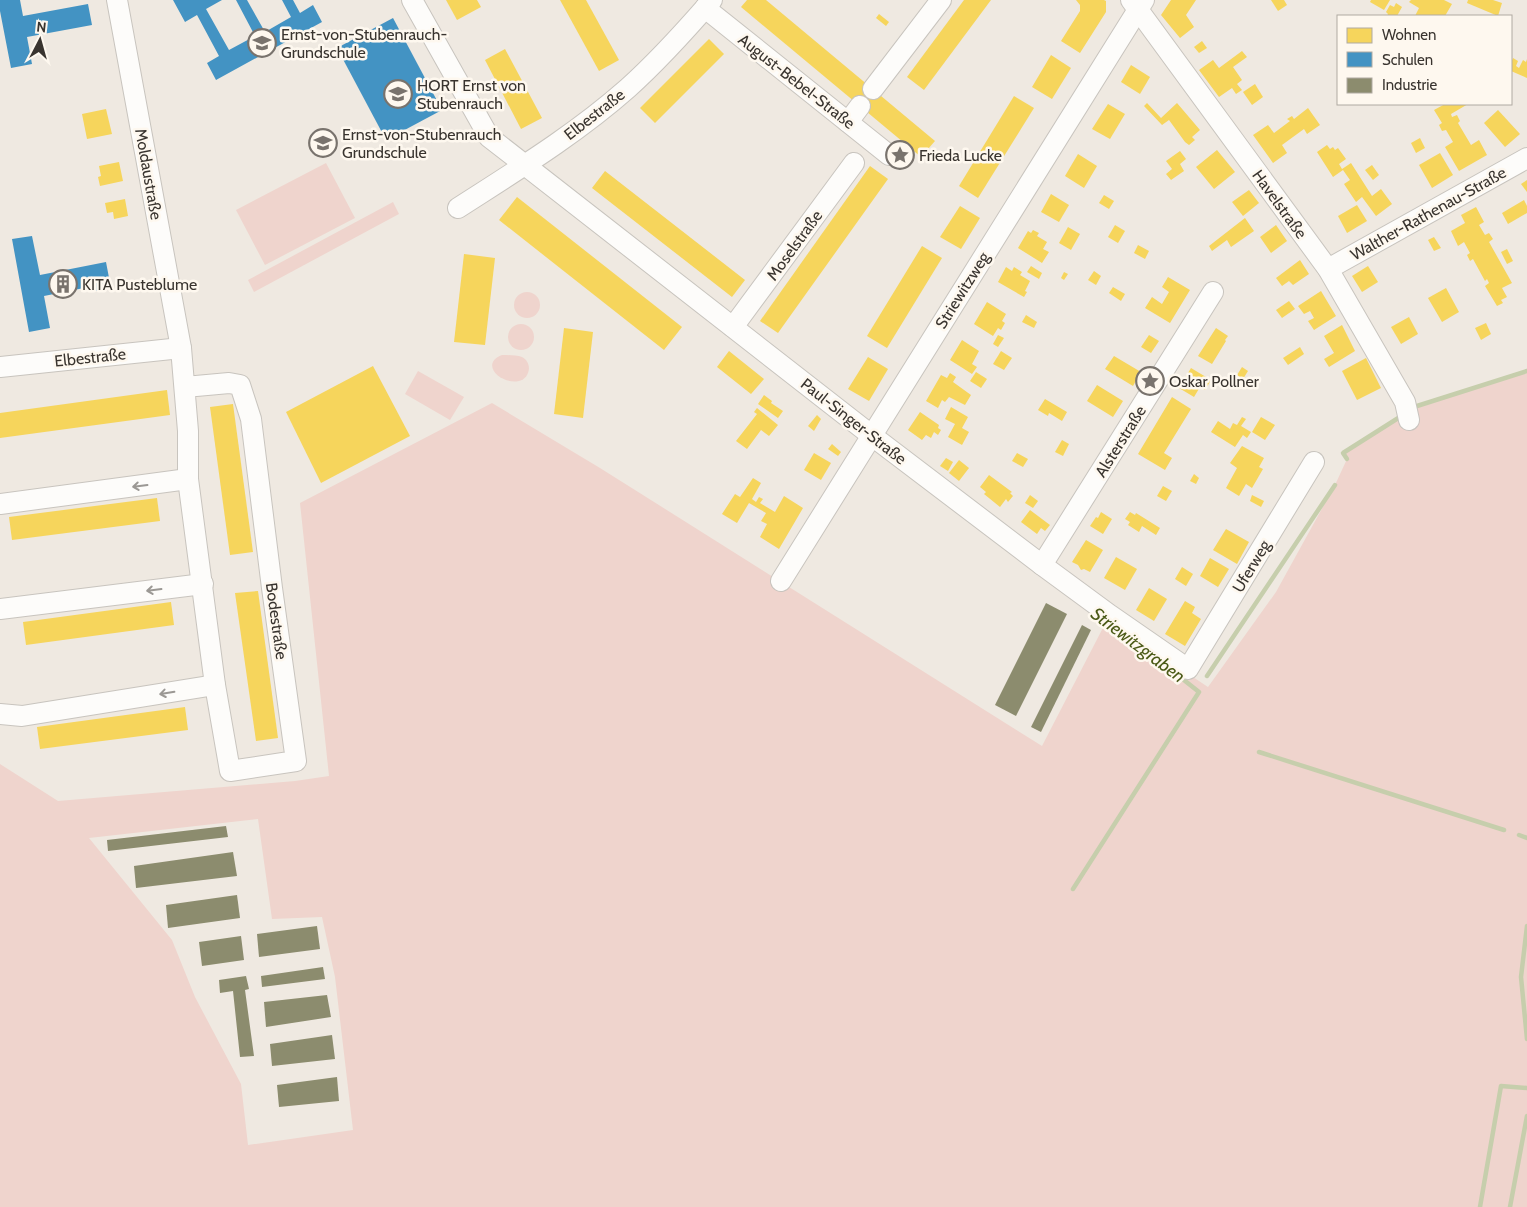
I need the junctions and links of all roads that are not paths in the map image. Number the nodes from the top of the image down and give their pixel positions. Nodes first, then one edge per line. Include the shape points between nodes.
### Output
1 (117, 0) edge
2 (412, 0) edge
3 (941, 0) edge
4 (1138, 3) edge
5 (709, 4) edge
6 (873, 89) dead end
7 (889, 155) dead end
8 (1527, 158) edge
9 (854, 162) dead end
10 (525, 166) junction
11 (458, 208) dead end
12 (1328, 269) junction
13 (1213, 292) dead end
14 (733, 327) junction
15 (181, 348) junction
16 (0, 367) edge
17 (185, 387) junction
18 (1407, 411) dead end
19 (871, 435) junction
20 (1314, 462) dead end
21 (188, 479) junction
22 (0, 504) edge
23 (1042, 565) junction
24 (781, 580) dead end
25 (203, 584) junction
26 (0, 609) edge
27 (1188, 669) joint
28 (215, 686) junction
29 (0, 714) edge

1 - 15 street, Moldaustraße
2 - 10 street, Paul-Singer-Straße via 489,137
3 - 6 street
4 - 12 street, Havelstraße
4 - 19 street, Striewitzweg
5 - 7 street, August-Bebel-Straße via 854,114
5 - 10 street, Elbestraße via 628,88
8 - 12 street, Walther-Rathenau-Straße
9 - 14 street, Moselstraße
10 - 11 street, Elbestraße
10 - 14 street, Paul-Singer-Straße
12 - 18 street, Havelstraße
13 - 23 street, Alsterstraße
14 - 19 street, Paul-Singer-Straße
15 - 16 street, Elbestraße
15 - 17 street, Bodestraße
17 - 21 street, Bodestraße
17 - 28 street, Bodestraße via 240,385 252,419 296,760 230,771
19 - 23 street, Paul-Singer-Straße
19 - 24 street, Striewitzweg
20 - 27 street, Uferweg
21 -> 22 street
21 - 25 street, Bodestraße
23 - 27 street, Paul-Singer-Straße
25 -> 26 street
25 - 28 street, Bodestraße
28 -> 29 street via 22,716

